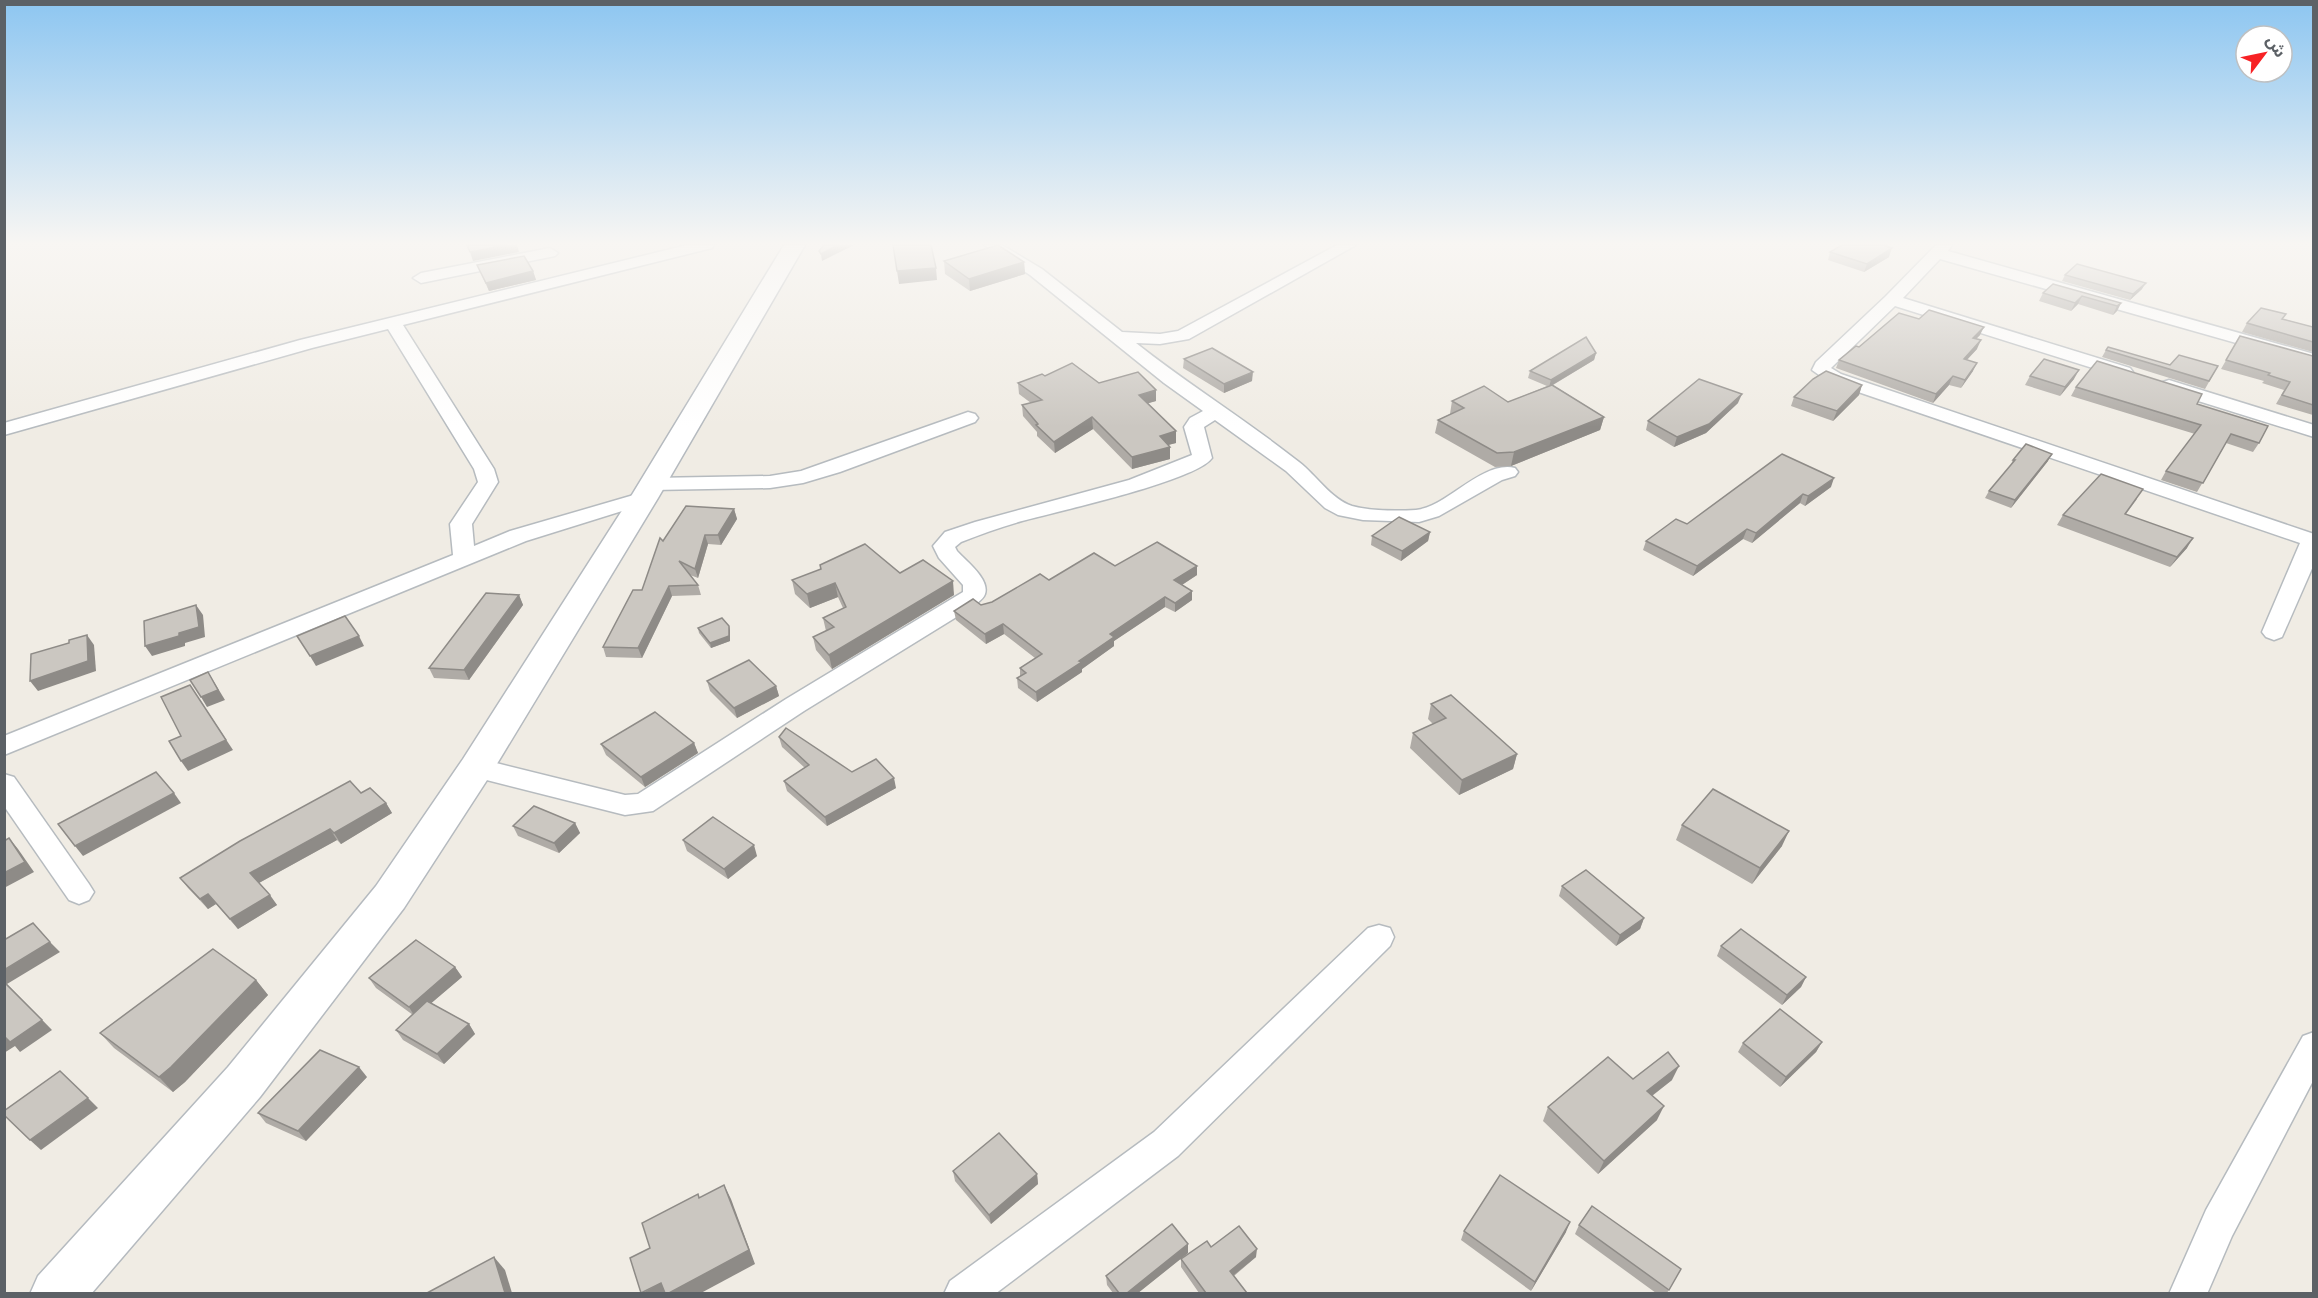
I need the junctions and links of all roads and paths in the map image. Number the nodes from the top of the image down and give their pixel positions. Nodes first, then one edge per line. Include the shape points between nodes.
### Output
1 (459, 306) edge
2 (759, 306) edge
3 (1079, 306) edge
4 (1237, 306) edge
5 (1886, 306) edge
6 (1910, 306) edge
7 (2131, 306) edge
8 (392, 322) junction
9 (1119, 337) junction
10 (2313, 360) edge
11 (1216, 412) junction
12 (968, 418) dead end
13 (4, 429) edge
14 (2313, 431) edge
15 (1508, 472) edge
16 (648, 491) junction
17 (2313, 541) edge
18 (465, 557) junction
19 (2274, 632) dead end
20 (4, 746) edge
21 (476, 768) junction
22 (4, 784) edge
23 (79, 892) dead end
24 (1379, 938) dead end
25 (2313, 1046) edge
26 (56, 1293) edge
27 (963, 1293) edge
28 (2188, 1293) edge

1 - 8 street
2 - 16 street
3 - 9 street
4 - 9 street via 1183,335 1160,339
5 - 17 street via 1821,370
6 - 14 street
7 - 10 street
8 - 13 street
8 - 18 street via 484,469 488,482 461,524
9 - 11 street
11 - 15 street via 1293,467 1332,504 1345,511 1419,516
11 - 21 street via 1194,427 1202,452 1202,458 1195,462 1132,487 1048,507 953,537 945,546 947,554 974,584 974,594 643,804 625,805
12 - 16 street via 804,477
16 - 18 street
16 - 21 street
17 - 19 street
18 - 20 street
21 - 26 street via 390,897 244,1082
22 - 23 street
24 - 27 street via 1166,1144
25 - 28 street via 2219,1223

